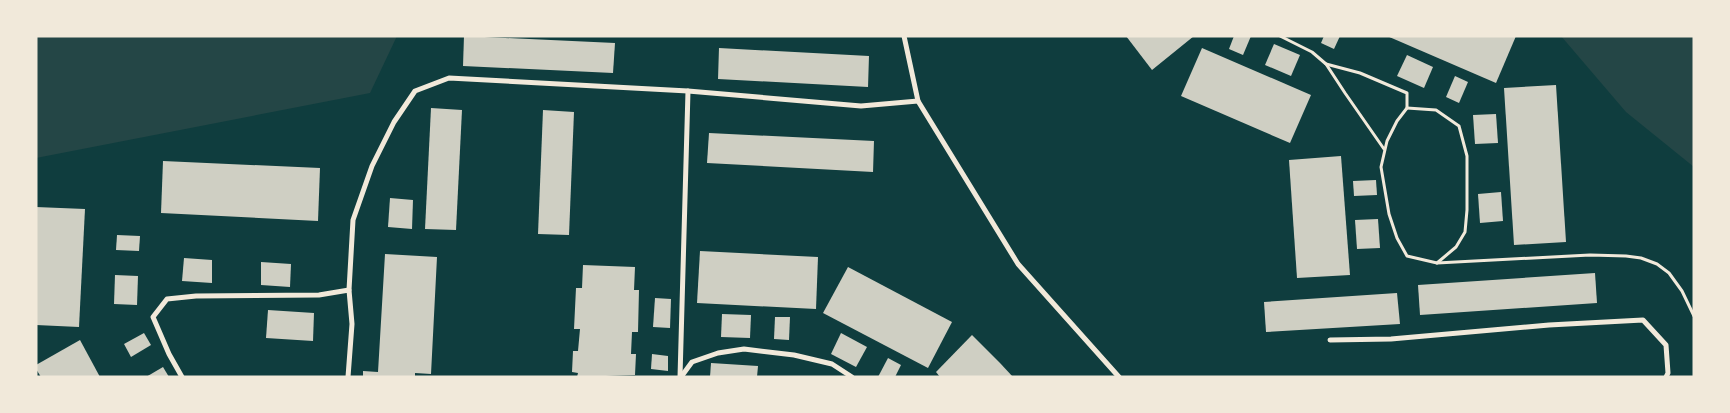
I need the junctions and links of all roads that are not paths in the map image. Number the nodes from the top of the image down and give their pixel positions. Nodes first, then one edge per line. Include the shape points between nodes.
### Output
1 (904, 36) edge
2 (688, 90) junction
3 (918, 101) junction
4 (349, 290) junction
5 (1330, 340) dead end
6 (182, 377) edge
7 (348, 377) edge
8 (681, 377) edge
9 (852, 377) edge
10 (1119, 377) edge
11 (1666, 377) edge

1 - 3 street
2 - 3 street via 861,106
2 - 4 street via 450,78 415,91 394,122 372,166 353,220
2 - 8 street
3 - 10 street via 1018,264
4 - 6 street via 319,295 167,299 153,317
4 - 7 street via 352,324
5 - 11 street via 1391,339 1643,320 1666,345
8 - 9 street via 692,362 744,349 832,364

